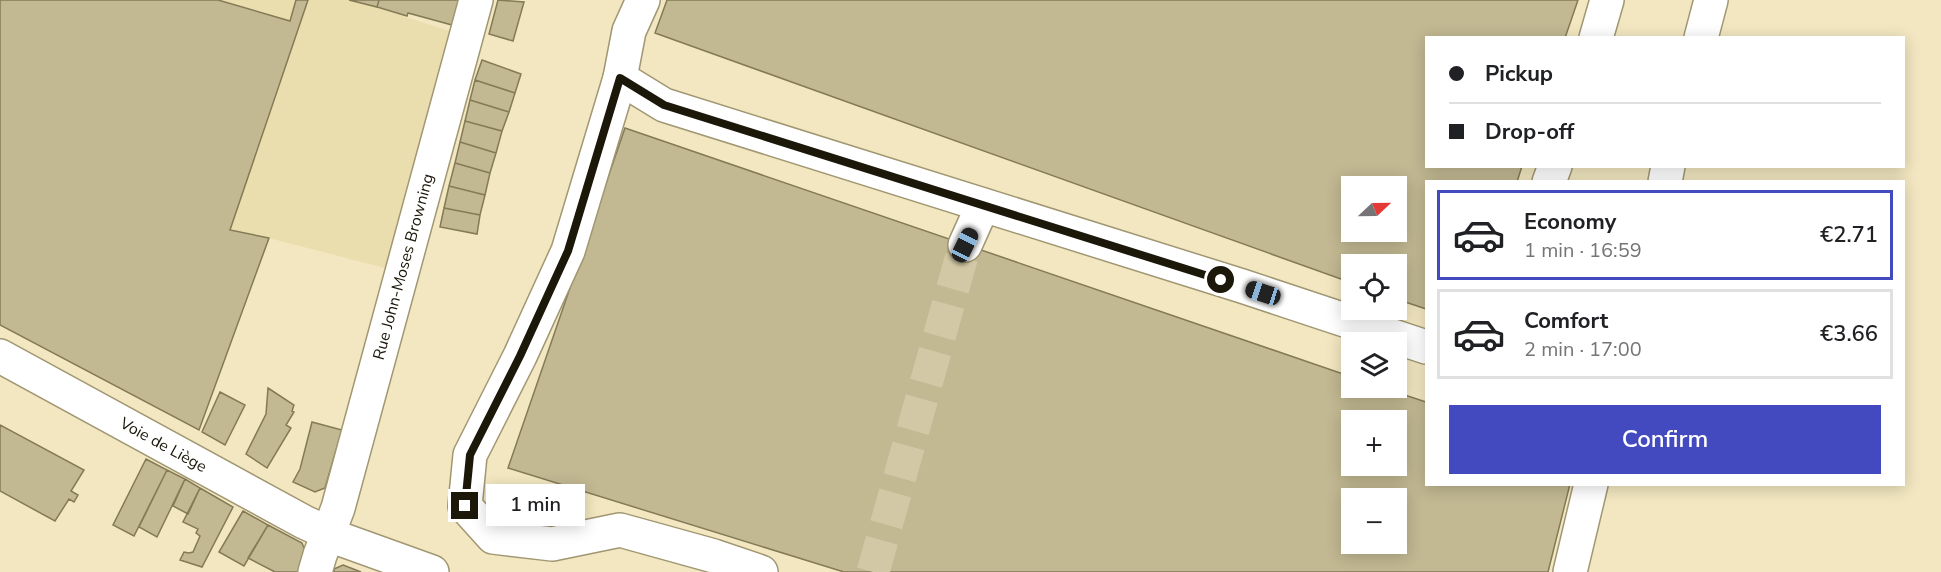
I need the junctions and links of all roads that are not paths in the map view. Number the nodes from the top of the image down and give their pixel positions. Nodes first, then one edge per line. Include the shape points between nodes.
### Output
1 (476, 0) edge
2 (643, 0) edge
3 (1608, 0) edge
4 (1711, 0) edge
5 (1597, 36) edge
6 (1702, 36) edge
7 (620, 78) junction
8 (983, 205) junction
9 (965, 245) tunnel mouth
10 (1425, 347) edge
11 (0, 356) edge
12 (1591, 486) edge
13 (328, 533) junction
14 (315, 572) edge
15 (432, 572) edge
16 (761, 572) edge
17 (1570, 572) edge

1 - 13 street, Rue John-Moses Browning
2 - 7 street via 629,31
3 - 5 street
4 - 6 street
7 - 8 street via 664,105
7 - 16 street via 568,251 470,455 465,506 493,537 552,544 620,530
8 - 9 street
8 - 10 street
11 - 13 street, Voie de Liège
12 - 17 street
13 - 14 street, Rue John-Moses Browning
13 - 15 street, Voie de Liège

